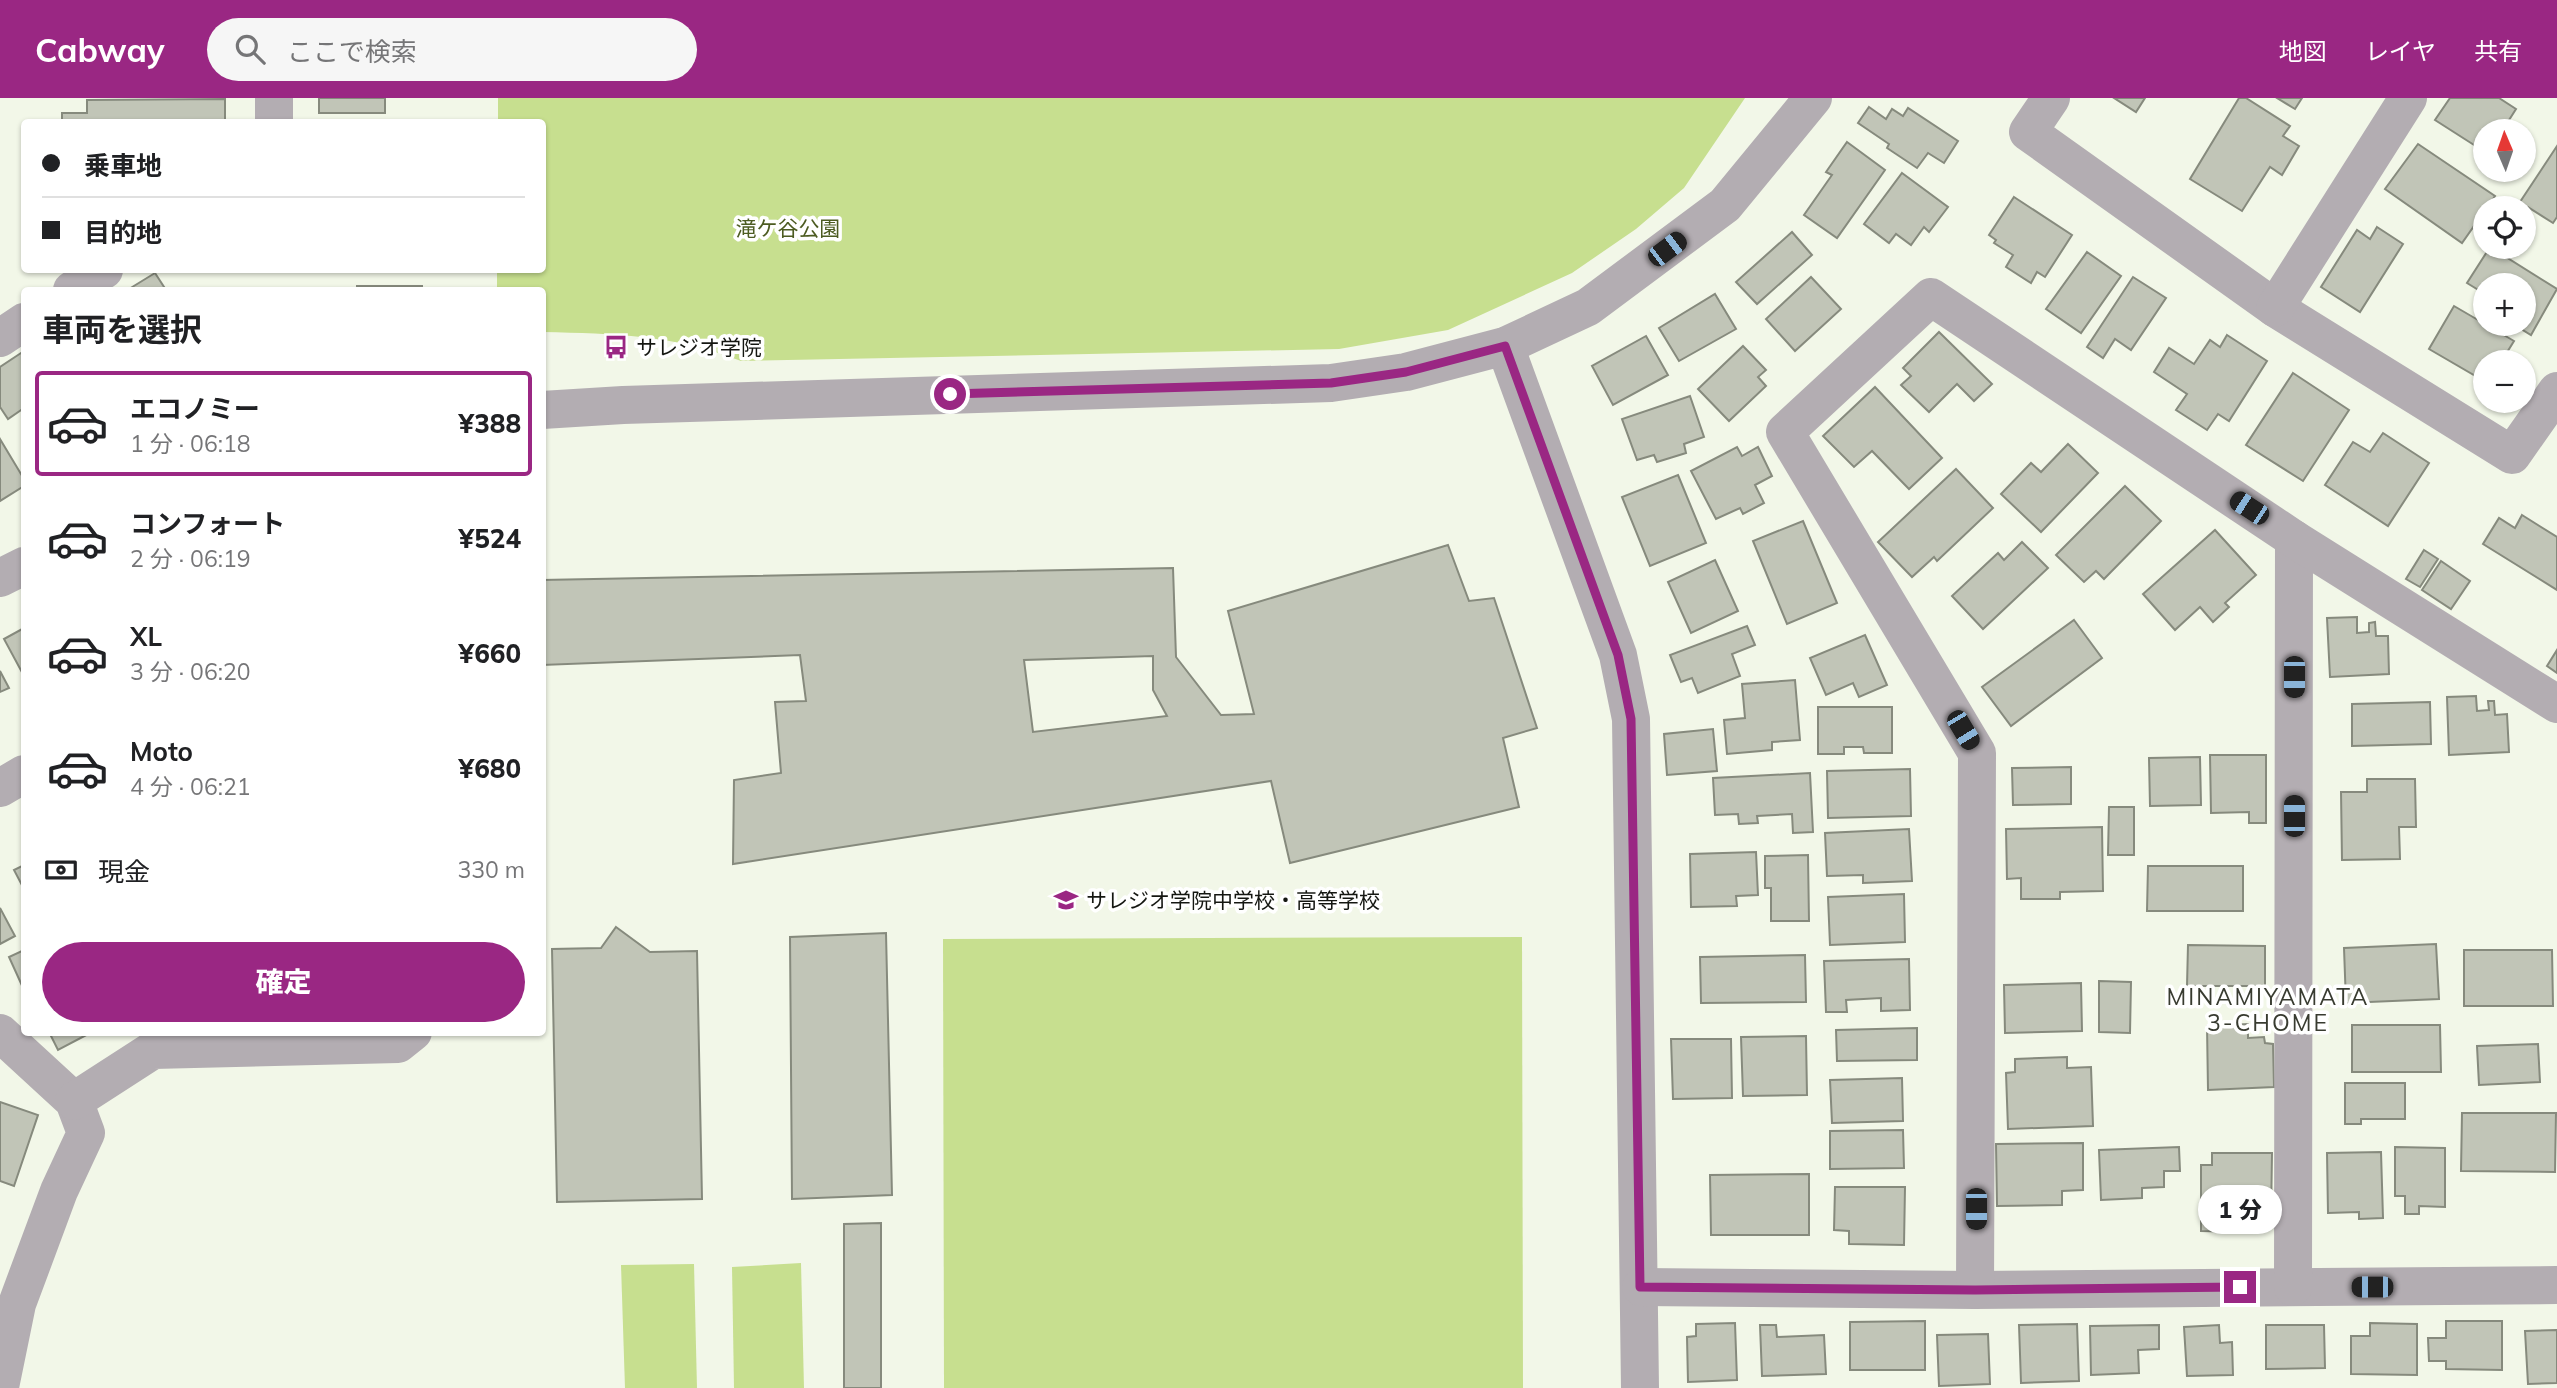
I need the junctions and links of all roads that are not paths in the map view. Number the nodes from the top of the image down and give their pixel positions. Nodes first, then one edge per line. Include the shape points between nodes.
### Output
1 (274, 98) edge
2 (1813, 98) edge
3 (2051, 98) edge
4 (2407, 98) edge
5 (274, 119) edge
6 (99, 273) edge
7 (77, 287) edge
8 (2275, 307) junction
9 (21, 324) edge
10 (0, 338) edge
11 (1505, 346) junction
12 (2557, 391) edge
13 (546, 410) edge
14 (2294, 539) junction
15 (21, 568) edge
16 (0, 578) edge
17 (2557, 705) edge
18 (21, 776) edge
19 (0, 788) edge
20 (0, 1033) edge
21 (408, 1036) edge
22 (74, 1101) junction
23 (2557, 1285) edge
24 (1640, 1287) junction
25 (2293, 1287) junction
26 (1975, 1290) junction
27 (0, 1387) edge
28 (1640, 1388) edge

1 - 5 street
2 - 11 street via 1726,205 1588,307
3 - 8 street via 2028,132
4 - 8 street
6 - 7 street
8 - 12 street via 2512,455
9 - 10 street
11 - 13 street via 1406,372 1331,383
11 - 24 street via 1618,655 1631,719
14 - 17 street via 2375,573
14 - 25 street
14 - 26 street via 1931,297 1785,432 1977,753
15 - 16 street
18 - 19 street
20 - 22 street
21 - 22 street via 398,1044 153,1050
22 - 27 street via 86,1133 17,1304
23 - 25 street
24 - 26 street
24 - 28 street
25 - 26 street

